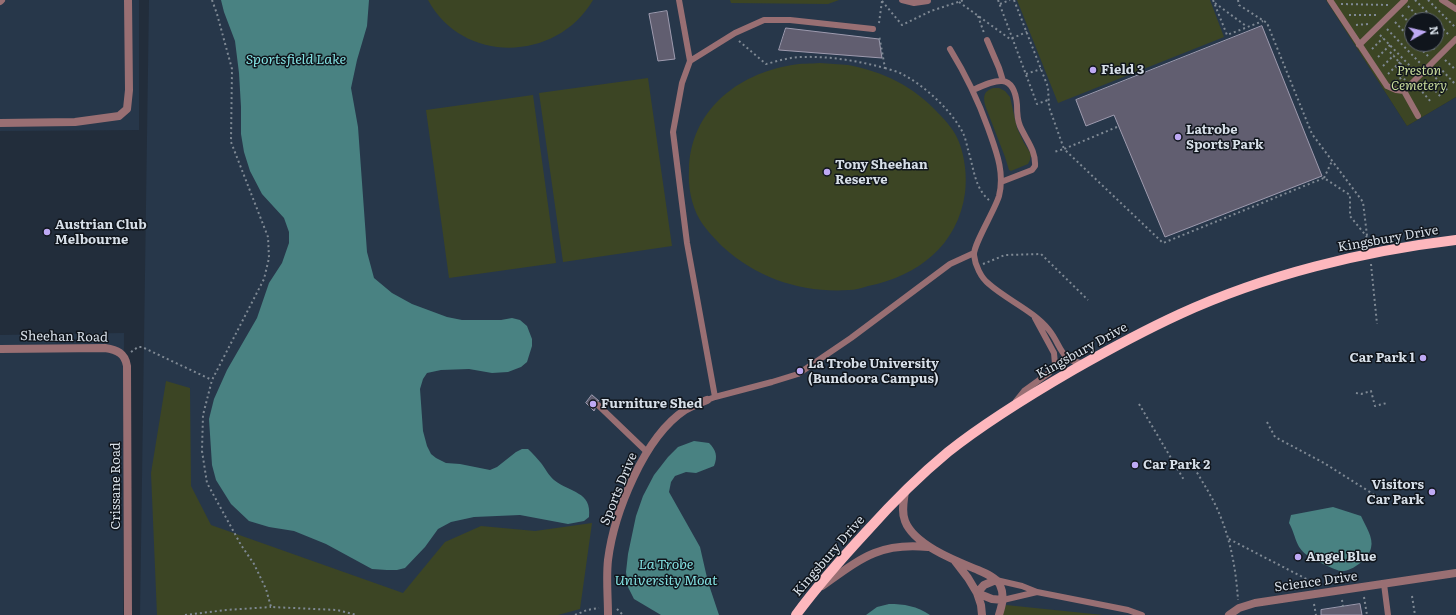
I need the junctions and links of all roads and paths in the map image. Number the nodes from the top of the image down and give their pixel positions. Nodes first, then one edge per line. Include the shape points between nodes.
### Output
1 (128, 0) edge
2 (212, 0) edge
3 (679, 0) edge
4 (902, 0) edge
5 (928, 0) edge
6 (964, 0) edge
7 (998, 0) edge
8 (1010, 0) edge
9 (1014, 0) edge
10 (1238, 0) edge
11 (1415, 0) edge
12 (1428, 0) edge
13 (1442, 0) edge
14 (1214, 1) edge
15 (960, 2) junction
16 (1332, 2) edge
17 (1000, 4) junction
18 (1401, 4) edge
19 (1456, 7) edge
20 (1411, 12) edge
21 (1426, 12) edge
22 (977, 15) junction
23 (1340, 15) junction
24 (1390, 16) junction
25 (1263, 20) junction
26 (1381, 24) junction
27 (1346, 25) junction
28 (1247, 27) junction
29 (1456, 28) edge
30 (873, 29) dead end
31 (1375, 30) junction
32 (1444, 30) edge
33 (1404, 31) edge
34 (1027, 32) junction
35 (732, 35) junction
36 (1012, 38) junction
37 (1383, 38) junction
38 (987, 40) joint
39 (1455, 40) edge
40 (1359, 45) junction
41 (1390, 46) junction
42 (950, 49) dead end
43 (1366, 55) junction
44 (1394, 55) dead end
45 (690, 61) junction
46 (1400, 62) dead end
47 (1372, 64) junction
48 (1396, 66) junction
49 (885, 68) junction
50 (1041, 69) junction
51 (1426, 69) junction
52 (1376, 70) junction
53 (1026, 74) junction
54 (1420, 75) junction
55 (1381, 78) junction
56 (1003, 81) junction
57 (1406, 89) junction
58 (973, 90) junction
59 (1449, 92) dead end
60 (1441, 97) dead end
61 (1048, 100) junction
62 (1418, 116) dead end
63 (0, 123) edge
64 (1117, 128) dead end
65 (1064, 149) junction
66 (1054, 152) dead end
67 (1332, 161) junction
68 (1324, 178) junction
69 (1001, 182) junction
70 (1354, 191) junction
71 (1350, 195) junction
72 (995, 206) junction
73 (1367, 237) junction
74 (1456, 240) edge
75 (974, 253) junction
76 (1370, 254) junction
77 (977, 266) junction
78 (1088, 300) dead end
79 (1034, 317) junction
80 (1377, 324) dead end
81 (0, 349) edge
82 (124, 357) junction
83 (1084, 363) junction
84 (212, 380) junction
85 (1356, 393) dead end
86 (715, 397) junction
87 (707, 400) joint
88 (1388, 403) dead end
89 (1139, 404) dead end
90 (598, 405) dead end
91 (1011, 407) junction
92 (1267, 422) dead end
93 (647, 452) junction
94 (1192, 464) dead end
95 (1184, 480) dead end
96 (905, 490) junction
97 (1381, 499) dead end
98 (1228, 538) junction
99 (928, 547) junction
100 (953, 559) junction
101 (1456, 573) edge
102 (996, 580) junction
103 (1384, 584) junction
104 (1321, 586) dead end
105 (813, 592) junction
106 (1037, 592) junction
107 (977, 593) junction
108 (1412, 596) dead end
109 (1364, 597) dead end
110 (1003, 600) junction
111 (1342, 600) dead end
112 (1314, 604) dead end
113 (271, 607) junction
114 (1343, 607) dead end
115 (1239, 608) junction
116 (608, 611) edge
117 (128, 615) edge
118 (185, 615) edge
119 (357, 615) edge
120 (576, 615) edge
121 (796, 615) edge
122 (982, 615) edge
123 (999, 615) edge
124 (1142, 615) edge
125 (1229, 615) edge
126 (1316, 615) edge
127 (1367, 615) edge
128 (1388, 615) edge
129 (1415, 615) edge

1 - 63 street via 127,108 118,116 75,122
2 - 84 path via 232,69 231,142 268,237 270,258 264,279
3 - 45 lane
4 - 5 lane via 914,3
6 - 15 path
7 - 17 path
8 - 17 path
9 - 34 path
10 - 25 path via 1239,6
11 - 21 path
12 - 29 path
13 - 19 lane
14 - 28 path
14 - 28 path via 1227,35
15 - 22 path
15 - 49 path via 931,11 902,25 882,1 878,30
16 - 18 path
16 - 23 lane
17 - 36 path
18 - 20 path
18 - 24 lane
22 - 36 path
22 - 38 path
23 - 24 path
23 - 27 lane
24 - 26 lane
24 - 33 path
25 - 28 path
25 - 67 path via 1267,23 1312,134
26 - 27 path
26 - 31 lane
26 - 51 path
27 - 40 lane
30 - 35 lane via 790,20 764,20
31 - 37 path
31 - 40 lane
32 - 39 path
34 - 36 path
34 - 50 path
35 - 45 lane
35 - 49 path via 766,64 801,57 863,62
36 - 53 path
37 - 41 path
37 - 43 path
38 - 56 lane
39 - 51 lane
40 - 43 lane
41 - 47 path
41 - 54 path
42 - 58 lane
43 - 47 lane
44 - 52 path
45 - 86 lane via 682,83 673,132 687,243
46 - 48 path
47 - 52 lane
48 - 55 path
48 - 57 path
49 - 72 path via 902,73 950,113 963,133 976,181 985,197
50 - 53 path
50 - 61 path via 1048,87
51 - 54 lane
51 - 59 path
52 - 55 lane
53 - 61 path via 1037,104
54 - 57 lane
54 - 60 path
55 - 57 lane via 1387,86 1396,90
56 - 58 lane via 991,82
56 - 69 lane via 1015,96 1017,116 1031,145 1035,166 1032,170
57 - 62 lane
58 - 69 lane via 998,155
61 - 65 path
64 - 65 path
65 - 66 path
65 - 68 path via 1163,243
67 - 68 path
67 - 70 path
68 - 71 path
69 - 72 lane
70 - 71 path
70 - 73 path via 1363,202
71 - 73 path via 1350,216
72 - 75 lane
73 - 76 path
74 - 76 main road, Kingsbury Drive
75 - 77 lane
75 - 86 lane via 950,264 798,374
76 - 80 path
76 - 83 main road, Kingsbury Drive via 1296,272 1221,297 1149,328
77 - 78 path via 1005,255 1041,254
77 - 79 lane via 988,284
79 - 83 lane via 1049,330 1065,356 1074,362
79 - 91 lane via 1054,353 1055,364 1049,373 1024,391
81 - 82 street, Sheehan Road via 105,348 116,350
82 - 84 path via 142,347
82 - 117 street, Crissane Road via 127,366
83 - 91 main road, Kingsbury Drive
84 - 113 path via 203,415 202,451 207,482 254,564
85 - 88 path via 1371,392 1375,406
86 - 87 lane
87 - 93 street, Sports Drive via 685,409 670,422
89 - 95 path
90 - 93 lane
91 - 96 main road, Kingsbury Drive via 947,453
92 - 97 path via 1275,437 1324,463
93 - 116 street, Sports Drive via 628,491 612,541 608,561
94 - 98 path via 1219,512
96 - 99 street via 905,521
96 - 105 main road, Kingsbury Drive
98 - 104 path
98 - 115 path via 1237,577
99 - 100 street
99 - 105 street via 895,547 865,556
100 - 102 street
100 - 107 street
101 - 103 street, Science Drive
102 - 106 lane
102 - 107 street via 984,585
102 - 110 street via 1000,584
103 - 115 street, Science Drive via 1254,603
103 - 128 lane
105 - 121 main road, Kingsbury Drive
106 - 110 lane
106 - 124 lane
107 - 110 street
107 - 122 street
108 - 129 path
109 - 127 path
110 - 123 street
111 - 114 path
112 - 126 path
113 - 118 path
113 - 119 path via 337,610
115 - 125 street, Science Drive
116 - 120 path via 587,610

